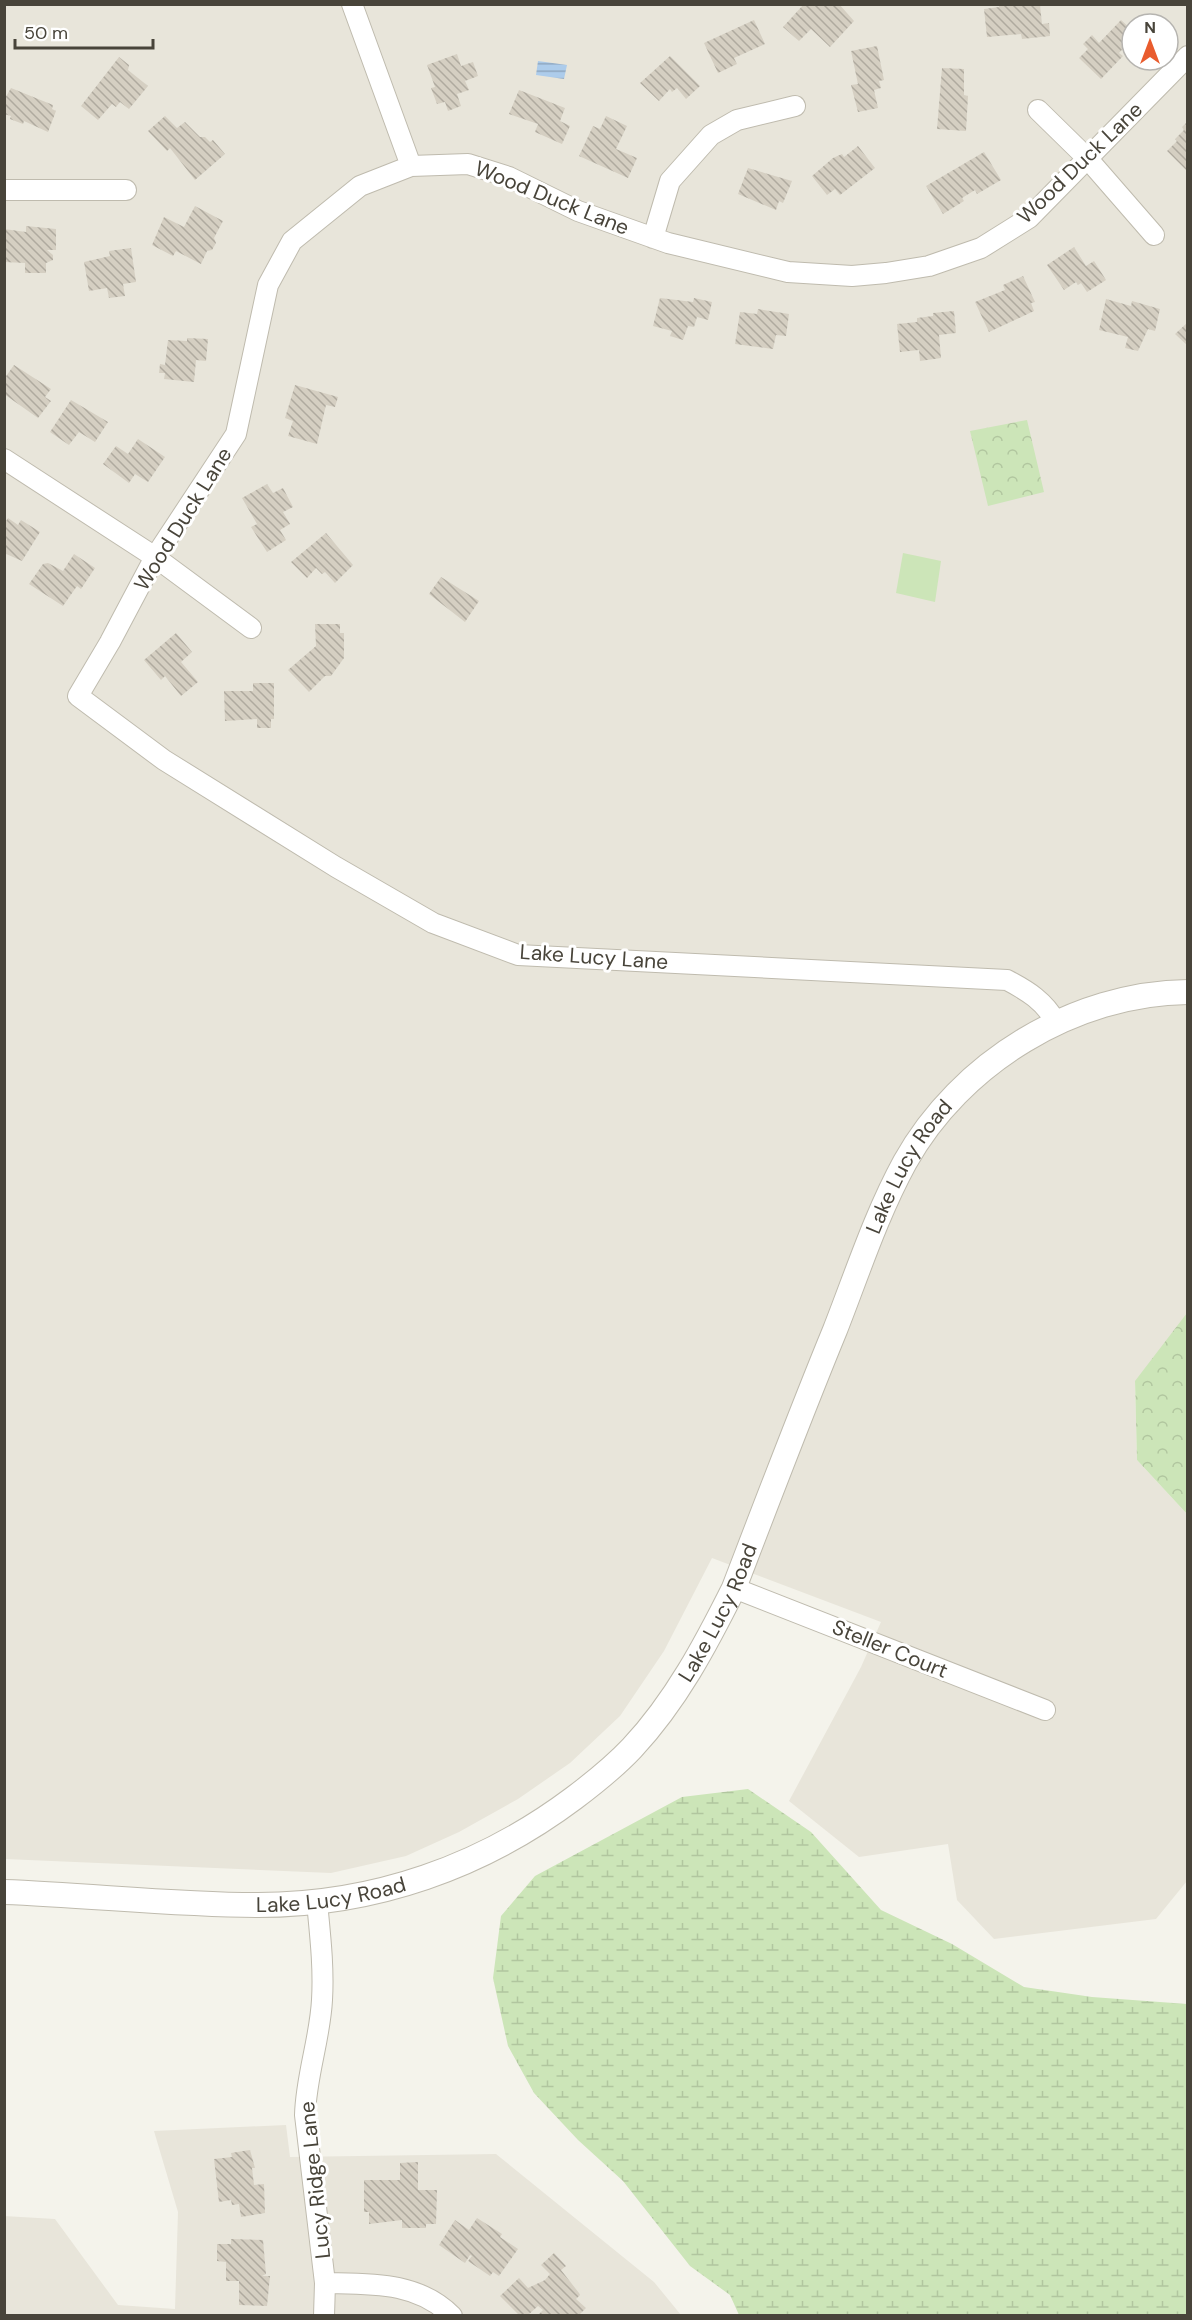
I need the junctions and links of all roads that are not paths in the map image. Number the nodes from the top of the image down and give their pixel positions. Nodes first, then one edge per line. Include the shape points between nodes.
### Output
1 (352, 4) edge
2 (1188, 56) edge
3 (795, 106) dead end
4 (1038, 110) dead end
5 (1087, 158) junction
6 (411, 166) junction
7 (4, 190) edge
8 (126, 190) dead end
9 (1154, 235) dead end
10 (653, 238) junction
11 (4, 459) edge
12 (155, 557) junction
13 (251, 628) dead end
14 (78, 696) joint
15 (1188, 992) edge
16 (1056, 1022) junction
17 (734, 1588) junction
18 (1045, 1710) dead end
19 (4, 1892) edge
20 (317, 1902) junction
21 (325, 2283) junction
22 (324, 2316) edge
23 (452, 2316) edge

1 - 6 street
2 - 5 street, Wood Duck Lane
3 - 10 street via 737,120 711,135 670,181
4 - 5 street
5 - 9 street
5 - 10 street, Wood Duck Lane via 1029,218 981,248 929,266 852,276 788,272
6 - 10 street, Wood Duck Lane via 468,164 509,177 578,211
6 - 12 street, Wood Duck Lane via 360,186 292,241 268,285 236,434
7 - 8 street
11 - 12 street
12 - 13 street
12 - 14 street, Wood Duck Lane
14 - 16 street, Lake Lucy Lane via 164,760 346,873 433,923 518,955 1007,980 1030,992 1048,1008
15 - 16 street, Lake Lucy Road via 1139,995
16 - 17 street, Lake Lucy Road via 1017,1045 954,1096 925,1130 905,1162
17 - 18 street, Steller Court
17 - 20 street, Lake Lucy Road via 707,1643 632,1748 540,1823 441,1873 360,1897
19 - 20 street, Lake Lucy Road via 259,1905
20 - 21 street, Lucy Ridge Lane via 322,2001 304,2115
21 - 22 street, Lucy Ridge Lane
21 - 23 street via 400,2287 424,2296

